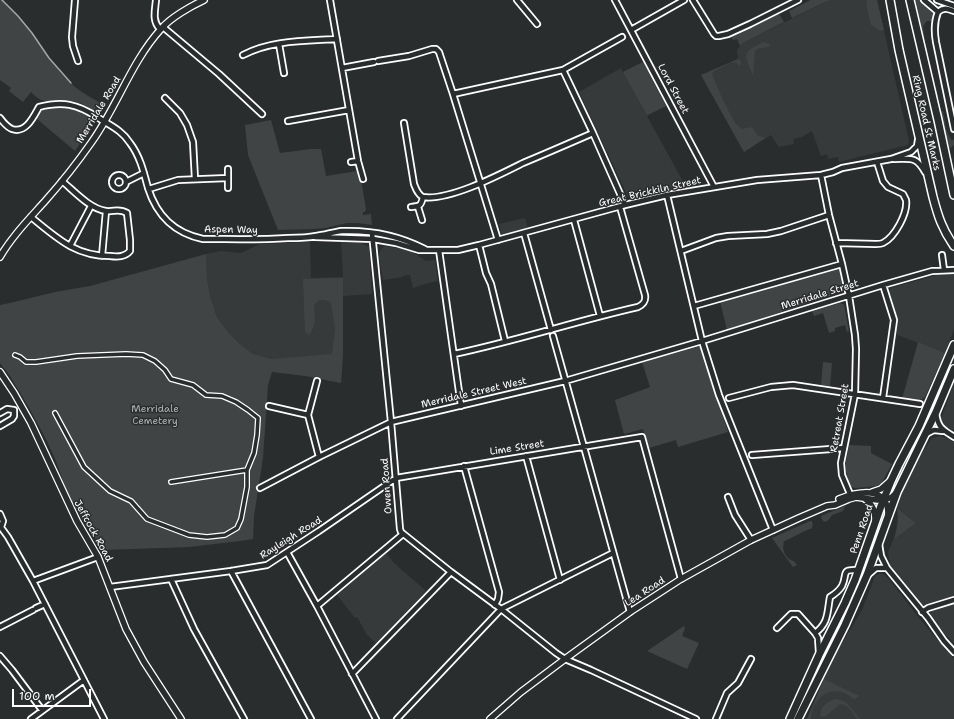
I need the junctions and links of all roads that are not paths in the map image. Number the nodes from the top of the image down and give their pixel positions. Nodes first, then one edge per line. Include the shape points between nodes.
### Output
1 (75, 0) edge
2 (156, 0) edge
3 (204, 0) edge
4 (330, 0) edge
5 (615, 0) edge
6 (684, 0) edge
7 (693, 0) edge
8 (798, 0) edge
9 (910, 0) edge
10 (924, 0) edge
11 (937, 0) edge
12 (518, 1) edge
13 (890, 1) edge
14 (675, 2) edge
15 (954, 6) edge
16 (954, 11) edge
17 (938, 12) junction
18 (538, 24) dead end
19 (162, 28) junction
20 (631, 30) junction
21 (622, 36) dead end
22 (337, 39) junction
23 (279, 44) junction
24 (247, 45) dead end
25 (250, 51) junction
26 (243, 55) dead end
27 (78, 61) dead end
28 (290, 65) dead end
29 (284, 66) junction
30 (342, 68) junction
31 (563, 70) junction
32 (284, 73) dead end
33 (452, 94) junction
34 (165, 98) dead end
35 (349, 110) junction
36 (262, 114) dead end
37 (0, 118) edge
38 (295, 120) junction
39 (288, 121) dead end
40 (105, 122) junction
41 (404, 123) dead end
42 (296, 126) dead end
43 (954, 129) edge
44 (918, 130) junction
45 (593, 133) junction
46 (891, 159) junction
47 (358, 161) junction
48 (351, 162) dead end
49 (877, 162) junction
50 (228, 169) dead end
51 (144, 173) junction
52 (820, 175) junction
53 (928, 176) junction
54 (228, 178) junction
55 (363, 179) dead end
56 (195, 180) junction
57 (62, 181) junction
58 (126, 182) dead end
59 (481, 183) junction
60 (714, 187) junction
61 (228, 188) dead end
62 (149, 190) junction
63 (667, 195) junction
64 (954, 195) edge
65 (423, 197) junction
66 (626, 205) junction
67 (91, 206) junction
68 (411, 207) dead end
69 (418, 207) junction
70 (620, 207) junction
71 (106, 211) junction
72 (829, 215) junction
73 (31, 217) junction
74 (422, 220) dead end
75 (574, 220) junction
76 (372, 233) junction
77 (524, 233) junction
78 (315, 236) junction
79 (373, 239) junction
80 (498, 240) junction
81 (836, 243) junction
82 (479, 245) junction
83 (70, 246) junction
84 (954, 246) edge
85 (427, 250) junction
86 (439, 250) junction
87 (681, 251) junction
88 (1, 253) edge
89 (942, 255) dead end
90 (102, 256) junction
91 (842, 264) junction
92 (944, 270) junction
93 (954, 270) edge
94 (883, 285) junction
95 (849, 296) junction
96 (694, 306) junction
97 (600, 316) junction
98 (551, 330) junction
99 (552, 336) dead end
100 (505, 341) junction
101 (702, 341) junction
102 (954, 345) edge
103 (454, 354) junction
104 (15, 355) dead end
105 (954, 369) edge
106 (0, 372) edge
107 (317, 381) dead end
108 (565, 381) junction
109 (855, 394) junction
110 (729, 398) dead end
111 (882, 398) junction
112 (912, 403) junction
113 (920, 404) dead end
114 (20, 405) junction
115 (269, 406) dead end
116 (461, 406) junction
117 (14, 410) junction
118 (914, 410) dead end
119 (936, 412) junction
120 (0, 413) edge
121 (55, 413) dead end
122 (308, 415) junction
123 (392, 422) junction
124 (0, 426) edge
125 (944, 430) junction
126 (923, 436) junction
127 (954, 437) edge
128 (584, 447) junction
129 (844, 448) junction
130 (744, 455) junction
131 (752, 455) joint
132 (526, 456) junction
133 (319, 457) junction
134 (464, 466) junction
135 (247, 470) junction
136 (396, 478) junction
137 (891, 481) junction
138 (171, 482) dead end
139 (260, 488) dead end
140 (897, 492) junction
141 (868, 493) junction
142 (850, 494) junction
143 (728, 496) dead end
144 (861, 498) junction
145 (884, 499) junction
146 (827, 506) junction
147 (0, 514) edge
148 (888, 514) junction
149 (875, 522) junction
150 (1, 527) edge
151 (773, 530) junction
152 (403, 534) junction
153 (751, 540) junction
154 (879, 542) junction
155 (287, 552) junction
156 (613, 553) junction
157 (98, 557) junction
158 (887, 568) junction
159 (858, 570) junction
160 (231, 572) junction
161 (451, 572) junction
162 (867, 575) junction
163 (171, 579) junction
164 (681, 579) junction
165 (560, 580) junction
166 (33, 581) junction
167 (110, 587) junction
168 (954, 600) edge
169 (45, 604) junction
170 (495, 605) junction
171 (317, 606) junction
172 (501, 609) junction
173 (630, 612) junction
174 (922, 612) junction
175 (0, 627) edge
176 (777, 628) dead end
177 (815, 633) junction
178 (954, 652) edge
179 (819, 655) junction
180 (0, 656) edge
181 (565, 659) junction
182 (751, 659) dead end
183 (352, 674) junction
184 (84, 680) junction
185 (42, 710) junction
186 (31, 719) edge
187 (104, 719) edge
188 (181, 719) edge
189 (244, 719) edge
190 (311, 719) edge
191 (376, 719) edge
192 (397, 719) edge
193 (490, 719) edge
194 (696, 719) edge
195 (716, 719) edge
196 (790, 719) edge
197 (799, 719) edge

1 - 27 street via 72,37
2 - 19 street via 155,20 157,26
3 - 19 street, Merridale Road
4 - 22 street
5 - 20 street, Lord Street
6 - 14 street
7 - 8 street via 716,36 728,34
9 - 64 highway, Ring Road St Marks
10 - 17 street
11 - 15 street
12 - 18 street via 525,14
13 - 44 highway, Ring Road St Marks
14 - 20 street
16 - 17 street via 944,8
17 - 43 street via 934,29
19 - 36 street via 219,74
19 - 40 street, Merridale Road via 137,62
20 - 60 street, Lord Street
21 - 31 street
22 - 23 street
22 - 30 street
23 - 25 street
23 - 29 street
24 - 25 street
25 - 26 street
28 - 29 street
29 - 32 street
30 - 33 street via 386,62 436,49
30 - 35 street
31 - 33 street
31 - 45 street
33 - 59 street
34 - 56 street via 180,113 187,125 193,142
35 - 38 street
35 - 47 street
37 - 40 street, Aspen Way via 12,129 19,129 31,121 39,107 64,104 85,109
38 - 39 street
38 - 42 street
40 - 51 street, Aspen Way via 116,128 130,142
40 - 57 street, Merridale Road
41 - 65 street via 414,184
44 - 46 street, Great Brickkiln Street via 918,143 914,149
44 - 53 highway, Ring Road St Marks
45 - 59 street
45 - 66 street
46 - 49 street, Great Brickkiln Street
46 - 53 street via 915,160
47 - 48 street
47 - 55 street
49 - 52 street, Great Brickkiln Street
49 - 81 street via 883,182 903,194 906,200 905,215 890,237 882,243
50 - 54 street
51 - 58 street
51 - 62 street, Aspen Way
52 - 60 street, Great Brickkiln Street via 757,180
52 - 72 street, Retreat Street
53 - 84 highway, Ring Road St Marks via 938,215
54 - 56 street
54 - 61 street
56 - 62 street via 178,180
57 - 67 street
57 - 73 street, Merridale Road
59 - 65 street via 447,195
59 - 80 street
60 - 63 street, Great Brickkiln Street
62 - 78 street, Aspen Way via 157,210 168,222 194,237 231,239
63 - 66 street, Great Brickkiln Street
63 - 87 street
65 - 69 street
66 - 70 street, Great Brickkiln Street
67 - 71 street
67 - 83 street
68 - 69 street
69 - 74 street
70 - 75 street, Great Brickkiln Street
70 - 97 street via 645,301 638,307
71 - 90 street
71 - 90 street via 122,210 127,213 131,246 128,254
72 - 81 street, Retreat Street
72 - 87 street via 767,234 716,238
73 - 83 street
73 - 88 street, Merridale Road
75 - 77 street, Great Brickkiln Street
75 - 97 street
76 - 78 street, Aspen Way via 343,231
76 - 79 street, Owen Road
76 - 85 street, Great Brickkiln Street via 388,235
77 - 80 street, Great Brickkiln Street
77 - 98 street
78 - 79 street
79 - 85 street
79 - 123 street, Owen Road
80 - 82 street, Great Brickkiln Street
81 - 91 street, Retreat Street
82 - 86 street, Great Brickkiln Street via 458,250
82 - 100 street
83 - 90 street via 86,254
85 - 86 street, Great Brickkiln Street
86 - 103 street
87 - 96 street
89 - 92 street
91 - 95 street, Retreat Street
91 - 96 street
92 - 93 street, Merridale Street
92 - 94 street, Merridale Street
94 - 95 street, Merridale Street
94 - 111 street via 894,320
95 - 101 street, Merridale Street
95 - 109 street, Retreat Street via 856,342
96 - 101 street
97 - 98 street
98 - 100 street
99 - 108 street
100 - 103 street
101 - 108 street, Merridale Street West
101 - 130 street
102 - 137 highway, Penn Road via 919,426
103 - 116 street
104 - 135 street via 26,362 36,362 77,356 143,355 155,361 171,379 193,386 206,395 222,396 236,402 258,418 254,453
105 - 119 highway, Penn Road
106 - 114 street, Jeffcock Road
107 - 122 street
108 - 116 street, Merridale Street West
108 - 128 street
109 - 110 street via 793,385 771,387
109 - 111 street
109 - 129 street, Retreat Street
111 - 112 street
112 - 113 street
112 - 118 street
114 - 117 street
114 - 157 street, Jeffcock Road via 76,521
115 - 122 street
116 - 123 street, Merridale Street West
117 - 120 street via 7,409
117 - 124 street via 12,419
119 - 125 street via 939,425
119 - 126 highway, Penn Road
121 - 135 street via 84,467 110,491 131,501 148,519 189,535 225,535 236,528 241,519 247,487
122 - 133 street
123 - 133 street, Merridale Street West
123 - 136 street, Owen Road
125 - 126 street via 934,430
125 - 127 street
126 - 140 highway, Penn Road
128 - 132 street, Lime Street
128 - 156 street
128 - 164 street, Lime Street via 642,437
129 - 131 street
129 - 142 street, Retreat Street via 841,468
130 - 131 street
130 - 151 street
132 - 134 street, Lime Street
132 - 165 street
133 - 139 street, Merridale Street West
134 - 136 street, Lime Street
134 - 170 street via 498,592
135 - 138 street
136 - 152 street, Owen Road via 400,529
136 - 155 street, Rayleigh Road
137 - 141 street, Lea Road via 881,489
137 - 145 highway, Penn Road
140 - 145 street, Lea Road
140 - 148 highway, Penn Road
141 - 142 street, Lea Road
141 - 145 street, Lea Road
142 - 146 street, Lea Road
143 - 153 street via 735,515
144 - 145 street, Lea Road
144 - 146 street, Lea Road via 852,498
144 - 149 street via 871,505
145 - 148 street
145 - 149 highway, Penn Road
146 - 151 street, Lea Road
147 - 150 street via 3,520
148 - 154 highway, Penn Road
149 - 159 highway, Penn Road
150 - 166 street
151 - 153 street, Lea Road
152 - 161 street
152 - 171 street
153 - 164 street, Lea Road
154 - 158 street via 880,556
154 - 162 highway, Penn Road
155 - 160 street, Rayleigh Road via 267,565
155 - 171 street
156 - 165 street
156 - 173 street
157 - 166 street
157 - 167 street, Jeffcock Road
158 - 162 street via 876,568
158 - 174 street
159 - 177 street via 847,571 842,586 830,598 827,618
159 - 179 highway, Penn Road
160 - 163 street, Rayleigh Road
160 - 190 street
161 - 170 street
161 - 183 street
162 - 197 highway, Penn Road
163 - 167 street, Rayleigh Road
163 - 189 street via 194,629
164 - 173 street, Lea Road
165 - 172 street
166 - 169 street
167 - 188 street, Jeffcock Road via 126,629 140,656
168 - 174 street
169 - 175 street
169 - 184 street
170 - 172 street
171 - 183 street
172 - 181 street
172 - 192 street
173 - 181 street, Lea Road
174 - 178 street
176 - 177 street via 789,616 798,614
177 - 179 street via 818,638
179 - 196 highway, Penn Road
180 - 185 street
181 - 193 street, Lea Road
181 - 194 street
182 - 195 street via 738,683 727,692
183 - 191 street
184 - 185 street
184 - 187 street
185 - 186 street

